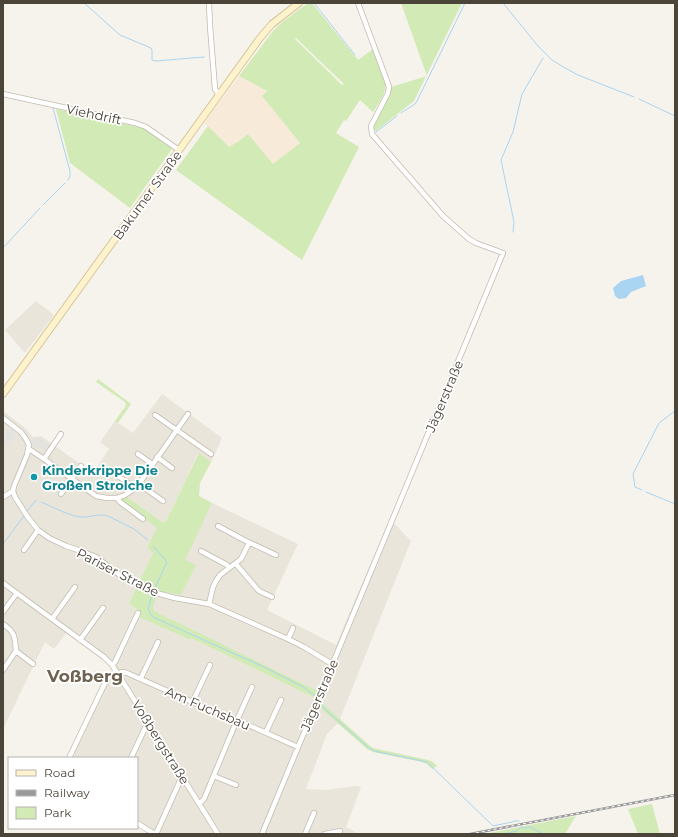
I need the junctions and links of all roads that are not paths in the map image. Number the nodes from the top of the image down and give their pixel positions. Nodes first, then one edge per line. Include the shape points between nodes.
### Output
1 (209, 3) edge
2 (299, 3) edge
3 (358, 3) edge
4 (3, 94) edge
5 (219, 95) junction
6 (179, 150) junction
7 (3, 394) edge
8 (188, 414) dead end
9 (155, 415) dead end
10 (3, 418) edge
11 (176, 430) junction
12 (61, 434) dead end
13 (29, 449) junction
14 (138, 454) dead end
15 (212, 454) dead end
16 (157, 457) junction
17 (44, 459) junction
18 (152, 464) junction
19 (81, 466) dead end
20 (172, 468) dead end
21 (111, 471) dead end
22 (72, 479) junction
23 (137, 486) junction
24 (13, 491) junction
25 (61, 494) dead end
26 (3, 497) edge
27 (117, 498) junction
28 (163, 501) dead end
29 (143, 519) dead end
30 (218, 526) dead end
31 (38, 530) junction
32 (249, 543) junction
33 (24, 550) dead end
34 (201, 551) dead end
35 (276, 555) dead end
36 (236, 564) junction
37 (230, 568) junction
38 (3, 583) edge
39 (75, 587) dead end
40 (17, 593) junction
41 (272, 597) dead end
42 (209, 604) junction
43 (103, 608) dead end
44 (3, 612) edge
45 (138, 614) dead end
46 (52, 619) junction
47 (3, 624) edge
48 (293, 628) dead end
49 (288, 639) junction
50 (80, 640) junction
51 (158, 642) dead end
52 (16, 652) junction
53 (33, 664) dead end
54 (332, 664) junction
55 (112, 665) junction
56 (210, 665) dead end
57 (4, 668) edge
58 (117, 673) junction
59 (141, 678) junction
60 (252, 687) dead end
61 (281, 700) dead end
62 (193, 701) junction
63 (237, 720) junction
64 (149, 724) junction
65 (234, 727) dead end
66 (266, 732) junction
67 (298, 747) junction
68 (69, 757) edge
69 (131, 757) edge
70 (214, 776) junction
71 (183, 778) junction
72 (236, 785) dead end
73 (199, 804) junction
74 (314, 812) dead end
75 (138, 824) edge
76 (340, 831) dead end
77 (305, 833) edge
78 (156, 834) edge
79 (218, 834) edge
80 (262, 834) edge
81 (311, 834) edge
82 (325, 834) edge

1 - 5 street via 215,89
2 - 5 main road, Bakumer Straße via 272,24
3 - 54 street, Jägerstraße via 389,87 371,126 372,134 443,216 469,239 503,253
4 - 6 street, Viehdrift via 135,123 146,127
5 - 6 main road, Bakumer Straße
6 - 7 main road, Bakumer Straße
8 - 11 street
9 - 11 street
10 - 13 street via 23,434
11 - 15 street
11 - 16 street
12 - 17 street
13 - 17 street
13 - 24 street
14 - 18 street
16 - 18 street
16 - 20 street
17 - 22 street
18 - 23 street
19 - 22 street
21 - 23 street
22 - 25 street
22 - 27 street via 96,496
23 - 27 street
23 - 28 street
24 - 26 street
24 - 31 street, Pariser Straße
27 - 29 street
30 - 32 street
31 - 33 street
31 - 42 street, Pariser Straße via 56,542 96,557 121,576 160,594
32 - 35 street
32 - 36 street
34 - 37 street
36 - 37 street
36 - 41 street via 259,591
37 - 42 street via 216,581
38 - 40 street, Voßbergstraße
39 - 46 street
40 - 44 street
40 - 46 street, Voßbergstraße
42 - 49 street, Pariser Straße
43 - 50 street
45 - 55 street
46 - 50 street, Voßbergstraße
47 - 52 street via 13,633
48 - 49 street
49 - 54 street, Pariser Straße
50 - 55 street, Voßbergstraße
51 - 59 street
52 - 53 street
52 - 57 street
54 - 67 street, Jägerstraße
55 - 58 street, Voßbergstraße
56 - 62 street
58 - 59 street, Am Fuchsbau via 127,673
58 - 64 street, Voßbergstraße
58 - 68 street via 105,683
59 - 62 street, Am Fuchsbau
60 - 63 street
61 - 66 street
62 - 63 street, Am Fuchsbau
63 - 66 street, Am Fuchsbau
64 - 69 street
64 - 71 street, Voßbergstraße
65 - 70 street
66 - 67 street, Am Fuchsbau
67 - 80 street, Jägerstraße
70 - 72 street
70 - 73 street via 204,799
71 - 73 street, Voßbergstraße
71 - 78 street
73 - 79 street, Voßbergstraße
74 - 77 street
75 - 78 street
76 - 82 street
77 - 81 street

